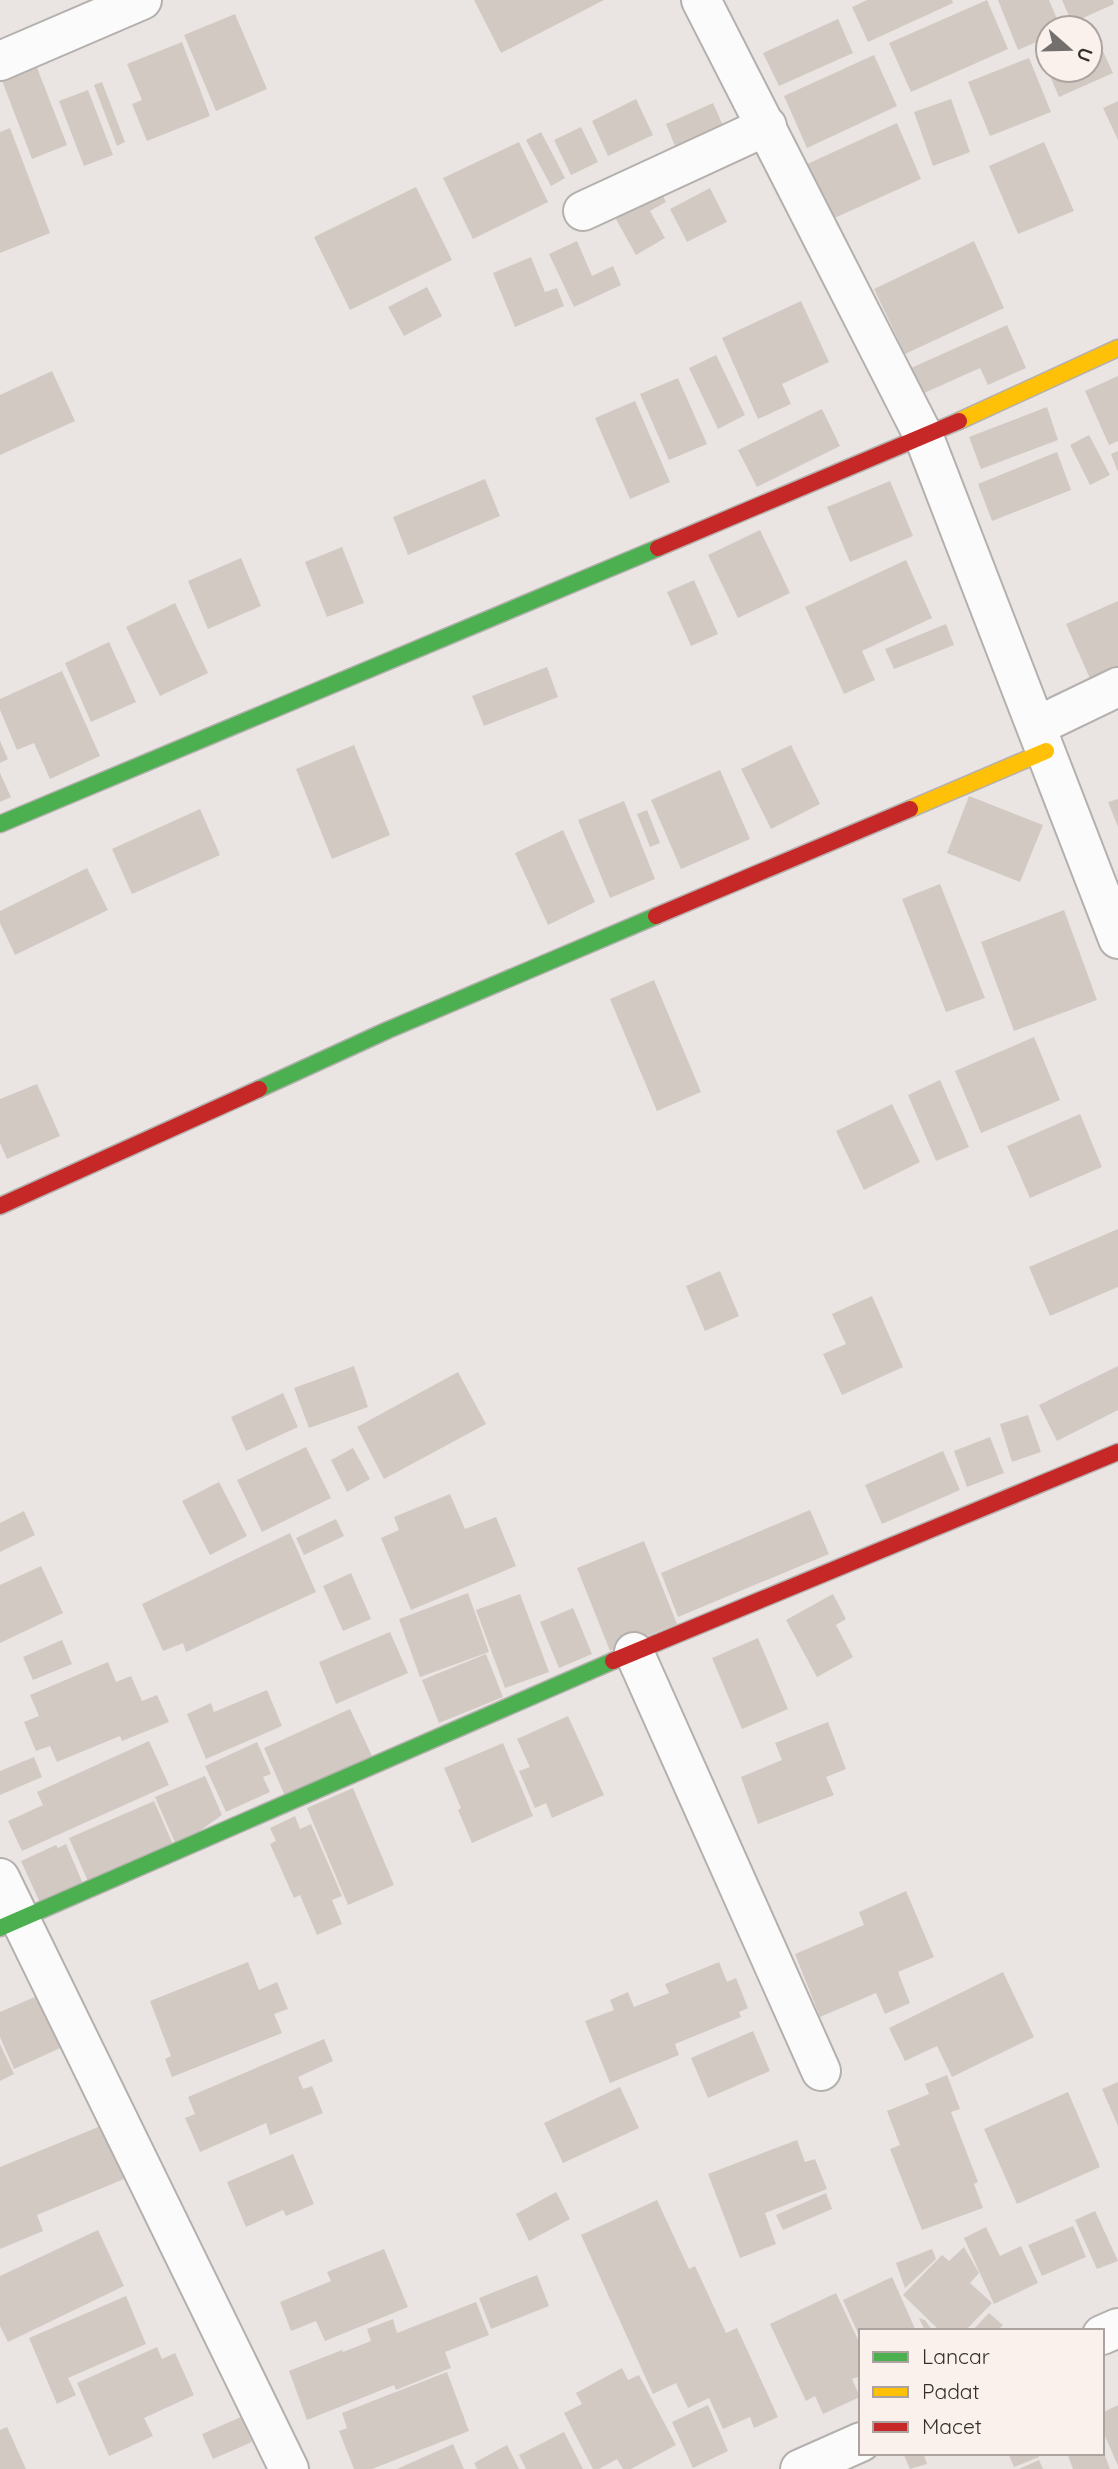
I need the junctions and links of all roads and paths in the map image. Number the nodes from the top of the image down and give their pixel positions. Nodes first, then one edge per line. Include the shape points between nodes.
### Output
1 (142, 0) edge
2 (701, 0) edge
3 (0, 61) edge
4 (767, 126) junction
5 (583, 211) dead end
6 (1118, 348) edge
7 (925, 437) junction
8 (1118, 687) edge
9 (1041, 738) junction
10 (0, 824) edge
11 (1118, 939) edge
12 (0, 1206) edge
13 (1118, 1452) edge
14 (634, 1652) junction
15 (0, 1878) edge
16 (10, 1923) edge
17 (821, 2071) dead end
18 (859, 2443) edge
19 (289, 2469) edge
20 (800, 2469) edge

1 - 3 street
2 - 4 street
4 - 5 street
4 - 7 street
6 - 7 street
7 - 9 street
7 - 10 street
8 - 9 street
9 - 11 street
9 - 12 street
13 - 14 street
14 - 16 street
14 - 17 street
15 - 16 street
16 - 19 street
18 - 20 street

